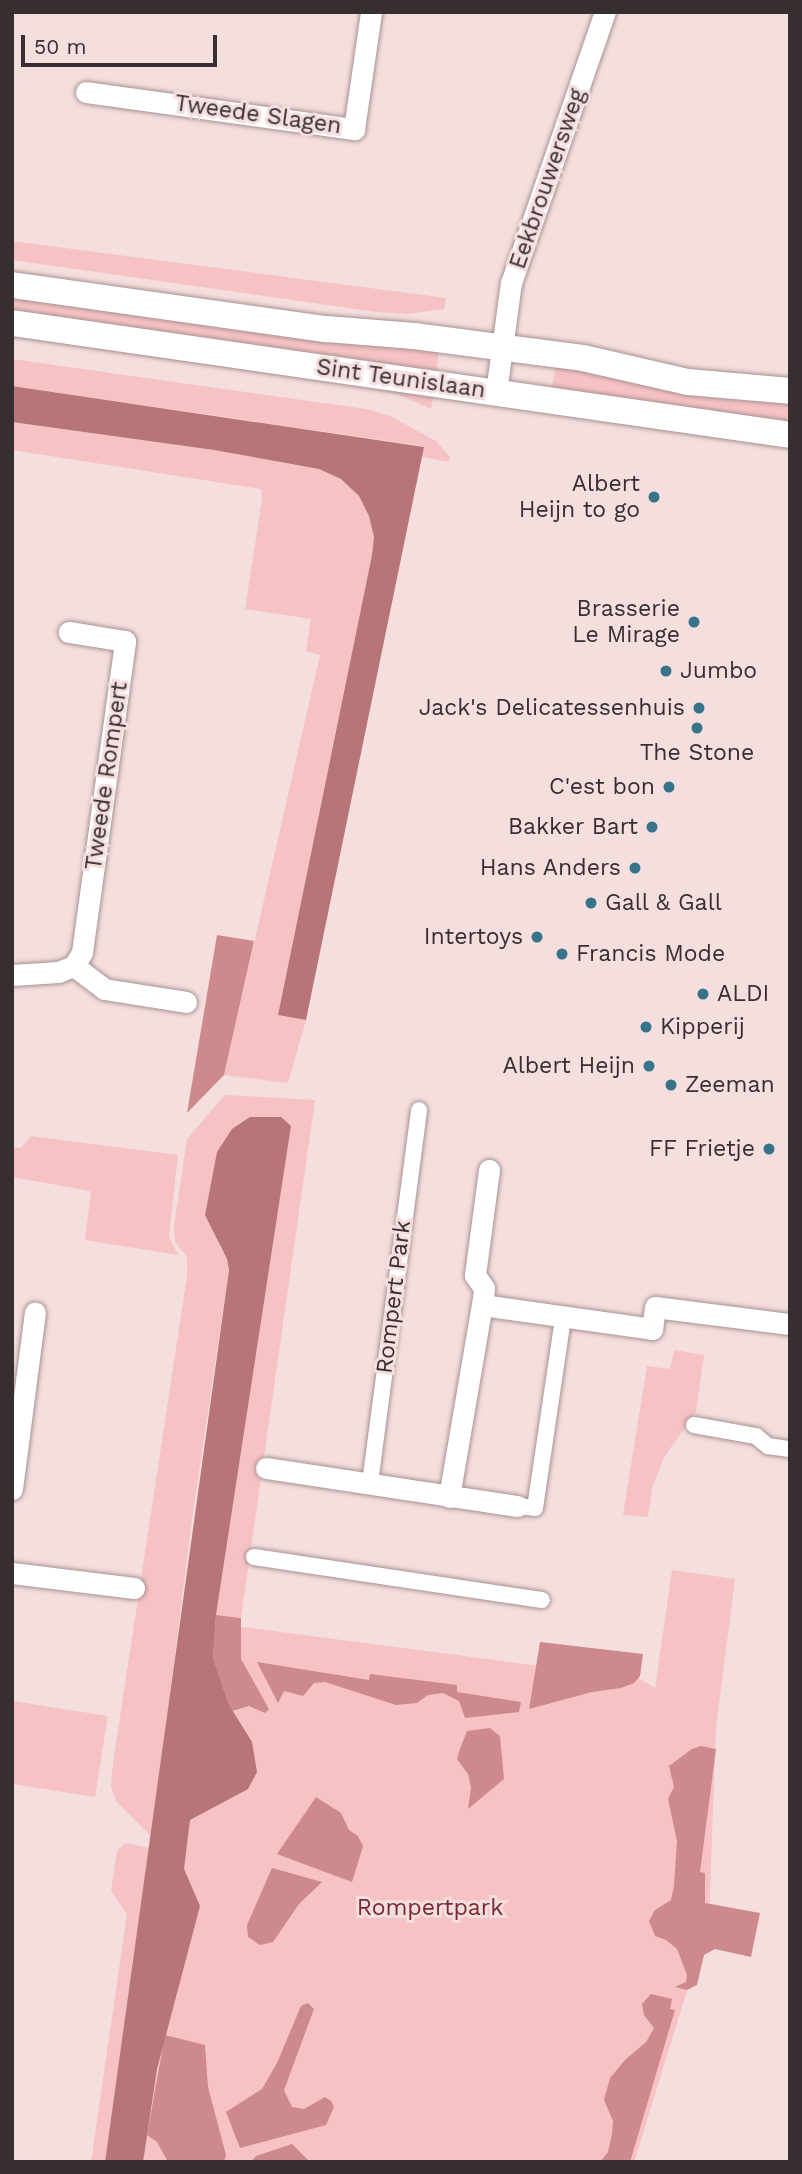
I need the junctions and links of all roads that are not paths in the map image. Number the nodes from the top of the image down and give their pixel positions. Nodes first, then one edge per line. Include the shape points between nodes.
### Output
1 (371, 12) edge
2 (605, 12) edge
3 (86, 92) dead end
4 (12, 285) edge
5 (12, 323) edge
6 (502, 348) junction
7 (790, 391) edge
8 (496, 392) junction
9 (790, 435) edge
10 (69, 632) dead end
11 (74, 966) junction
12 (12, 975) edge
13 (186, 1002) dead end
14 (419, 1110) dead end
15 (489, 1170) dead end
16 (482, 1305) junction
17 (35, 1312) dead end
18 (563, 1319) junction
19 (790, 1324) edge
20 (694, 1425) dead end
21 (790, 1449) edge
22 (266, 1468) dead end
23 (370, 1483) junction
24 (12, 1489) edge
25 (449, 1497) junction
26 (517, 1506) joint
27 (254, 1557) dead end
28 (12, 1573) edge
29 (134, 1588) dead end
30 (542, 1600) dead end

1 - 3 street, Tweede Slagen via 354,129
2 - 6 street, Eekbrouwersweg via 511,283
4 - 6 street, Sint Teunislaan
5 - 8 street, Sint Teunislaan
6 - 7 street, Sint Teunislaan via 583,358 688,382
6 - 8 street, Eekbrouwersweg
8 - 9 street, Sint Teunislaan
10 - 11 street, Tweede Rompert via 125,641 82,952
11 - 12 street via 58,972
11 - 13 street via 104,989
14 - 23 street, Rompert Park
15 - 16 street via 475,1275 484,1288
16 - 18 street
16 - 25 street
17 - 24 street
18 - 19 street via 652,1329 655,1307
18 - 26 street via 535,1508
20 - 21 street via 756,1436 768,1446
22 - 23 street
23 - 25 street
25 - 26 street
27 - 30 street
28 - 29 street

